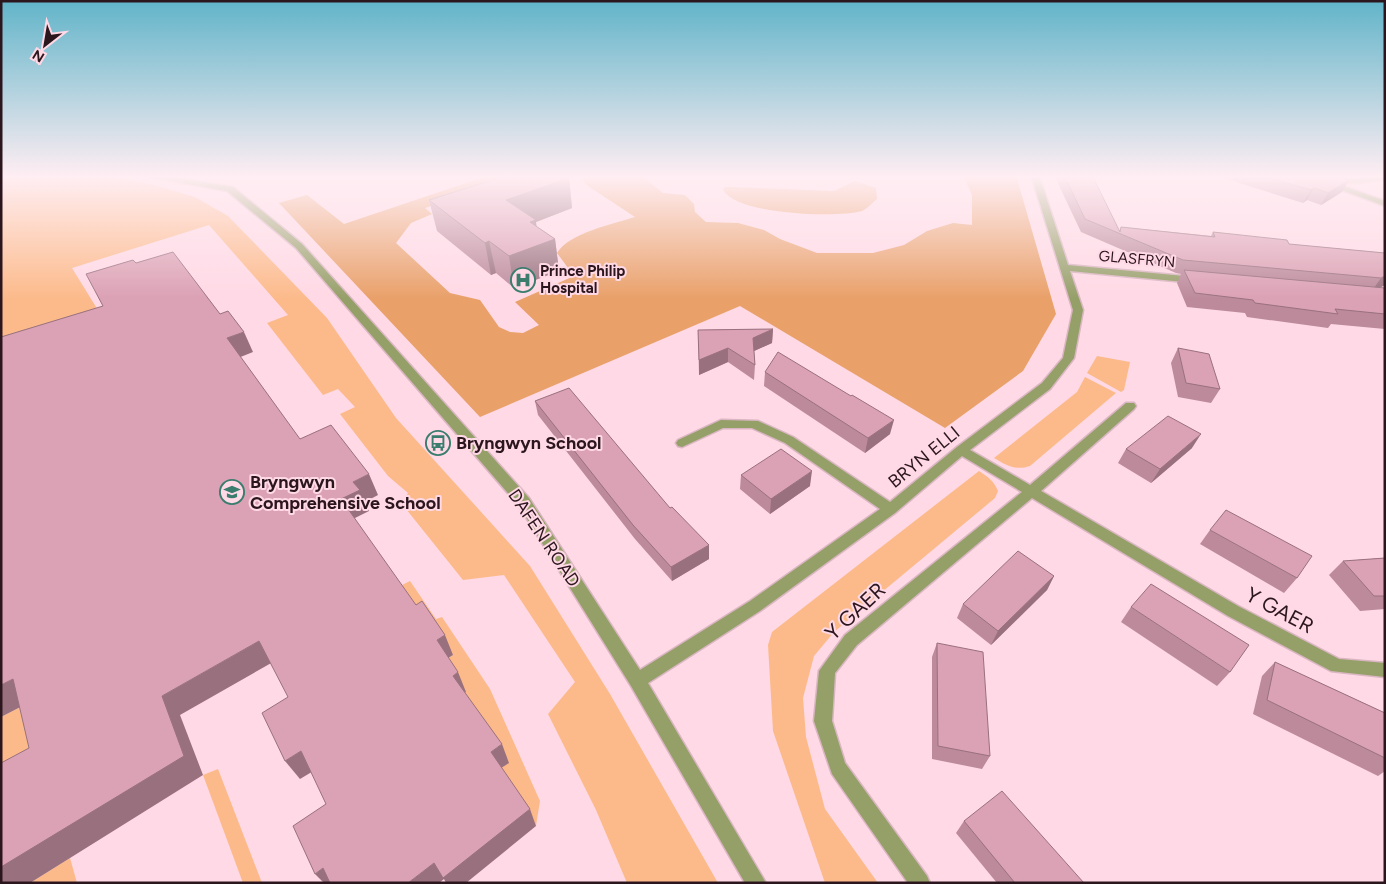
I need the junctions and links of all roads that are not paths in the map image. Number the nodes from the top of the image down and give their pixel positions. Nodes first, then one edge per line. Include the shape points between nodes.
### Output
1 (263, 216) edge
2 (1047, 216) edge
3 (1066, 268) junction
4 (1201, 280) edge
5 (1130, 406) dead end
6 (682, 443) dead end
7 (961, 450) junction
8 (1032, 491) junction
9 (890, 509) junction
10 (1385, 670) edge
11 (637, 681) junction
12 (756, 883) edge
13 (920, 883) edge

1 - 11 street, DAFEN ROAD via 299,246 524,502
2 - 3 street, BRYN ELLI
3 - 4 street, GLASFRYN
3 - 7 street, BRYN ELLI via 1078,310 1068,358 1046,386
5 - 8 street
6 - 9 street via 721,424 754,424 788,440
7 - 8 street, Y GAER
7 - 9 street, BRYN ELLI
8 - 10 street, Y GAER via 1233,611 1337,666
8 - 13 street, Y GAER via 851,640 827,672 824,721 838,768
9 - 11 street, BRYN ELLI via 755,606
11 - 12 street, DAFEN ROAD

